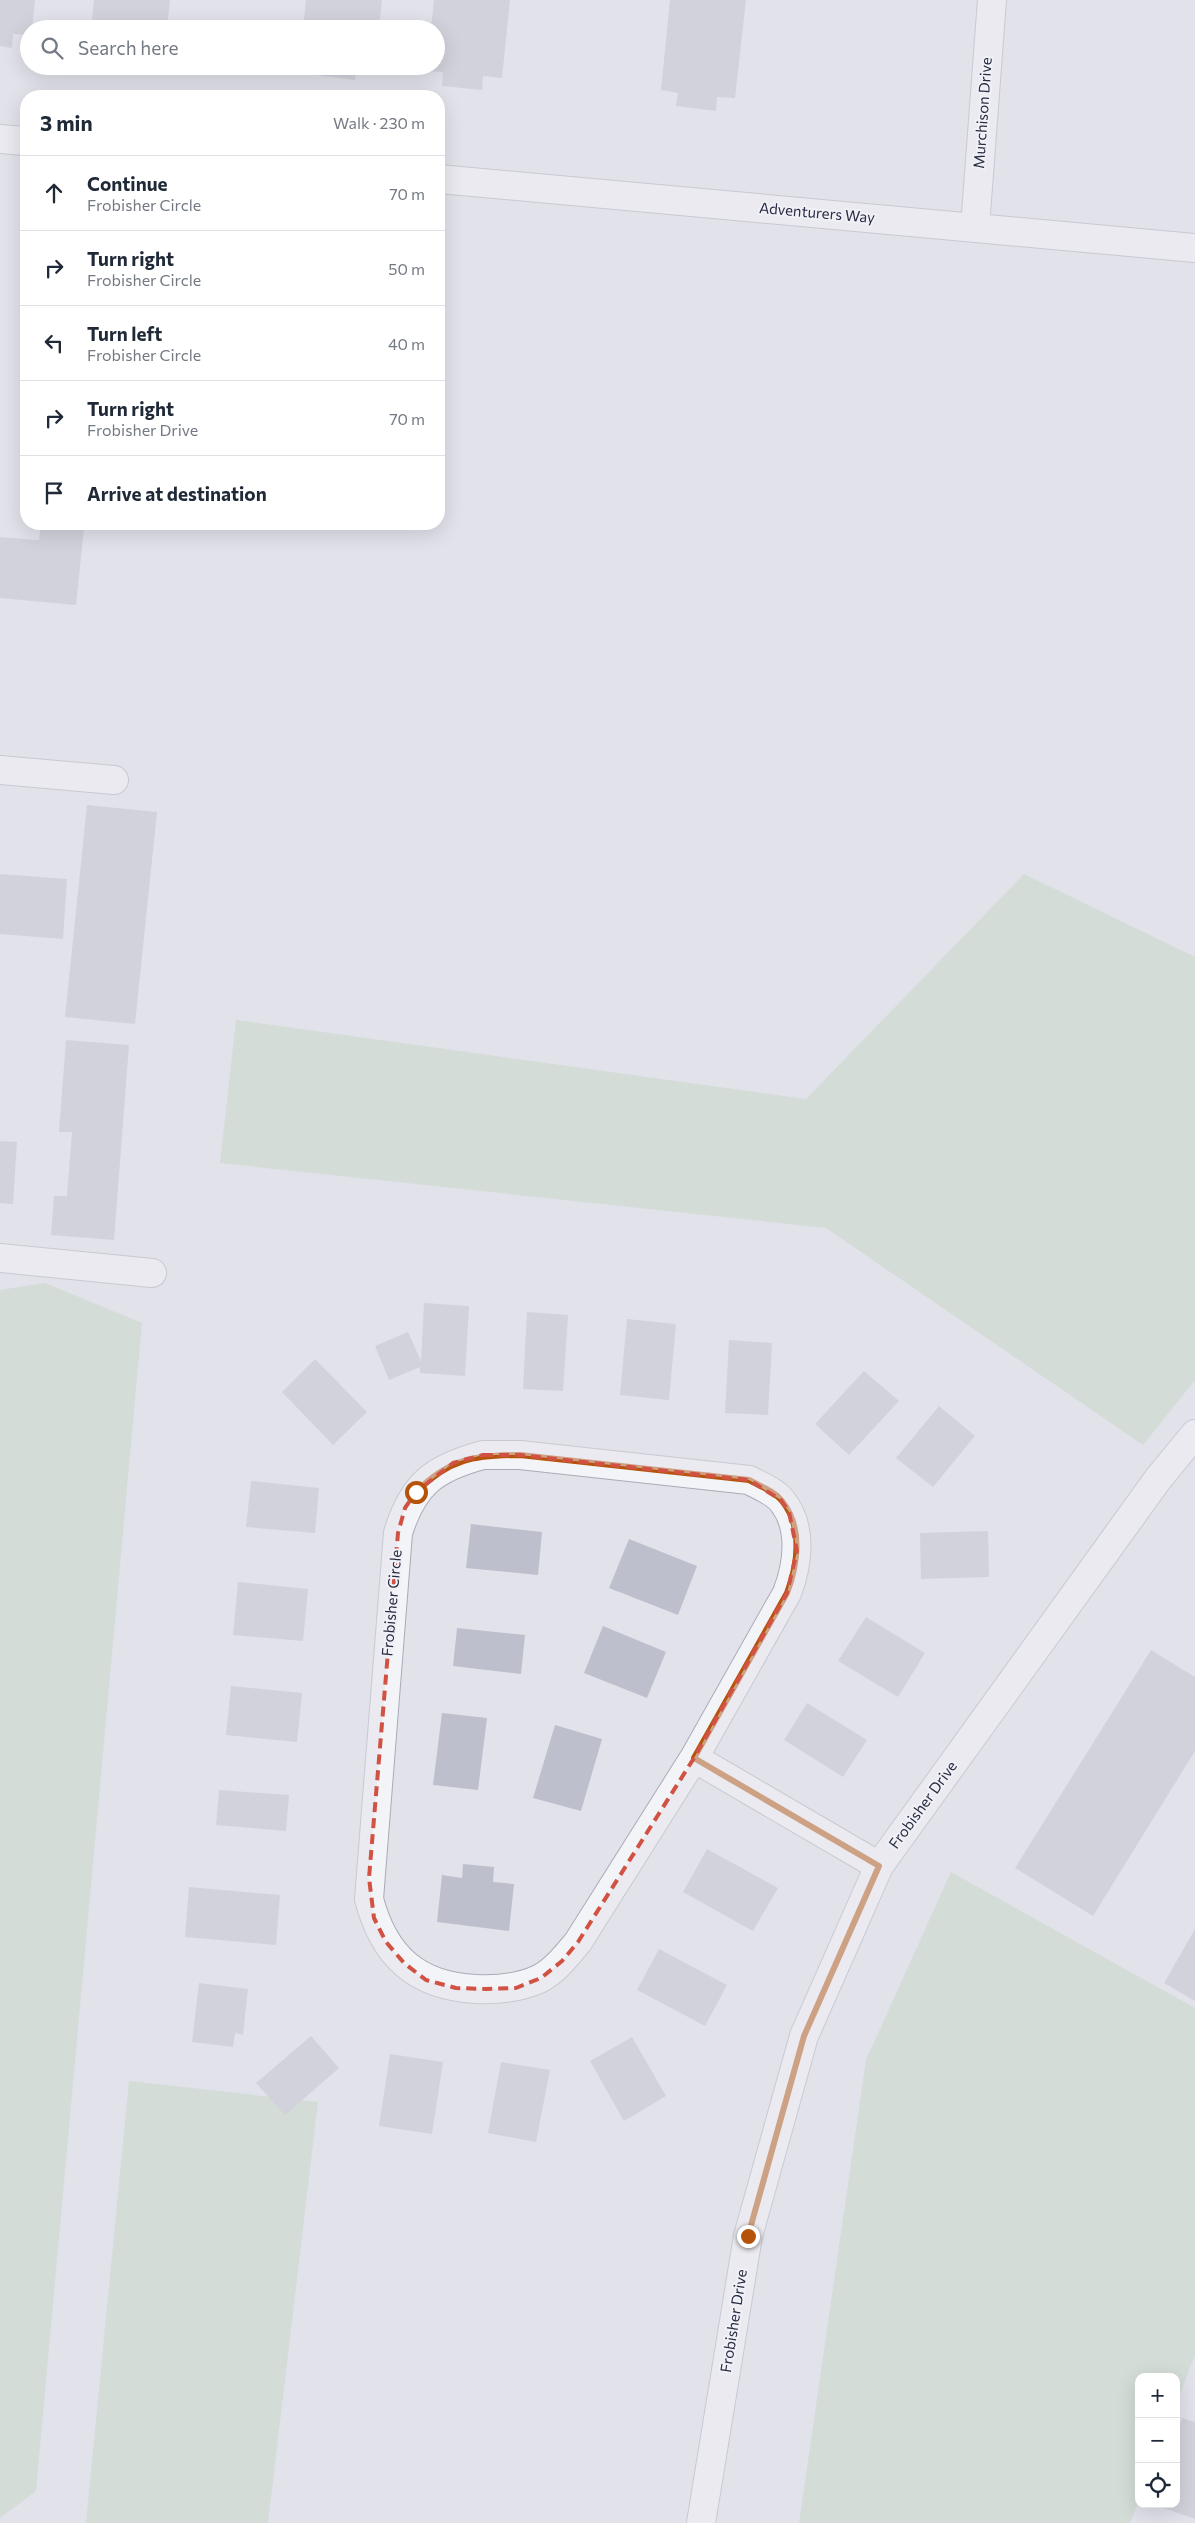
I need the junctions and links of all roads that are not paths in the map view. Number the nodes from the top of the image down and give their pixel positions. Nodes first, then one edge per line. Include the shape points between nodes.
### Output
1 (992, 0) edge
2 (0, 139) edge
3 (20, 141) edge
4 (445, 179) edge
5 (975, 227) junction
6 (1195, 248) edge
7 (0, 770) edge
8 (114, 780) dead end
9 (0, 1258) edge
10 (152, 1273) dead end
11 (1195, 1434) edge
12 (694, 1758) junction
13 (879, 1866) junction
14 (701, 2523) edge

1 - 5 street, Murchison Drive
2 - 3 street
4 - 5 street, Adventurers Way
5 - 6 street, Adventurers Way
7 - 8 street
9 - 10 street
11 - 13 street, Frobisher Drive via 1152,1487
12 - 12 street, Frobisher Circle via 796,1572 795,1534 789,1512 781,1500 749,1480 520,1455 482,1455 453,1463 430,1478 406,1508 398,1533 369,1878 369,1899 374,1918 386,1942 404,1963 426,1980 456,1988 516,1988 541,1978 578,1942
12 - 13 street
13 - 14 street, Frobisher Drive via 804,2036 748,2236

